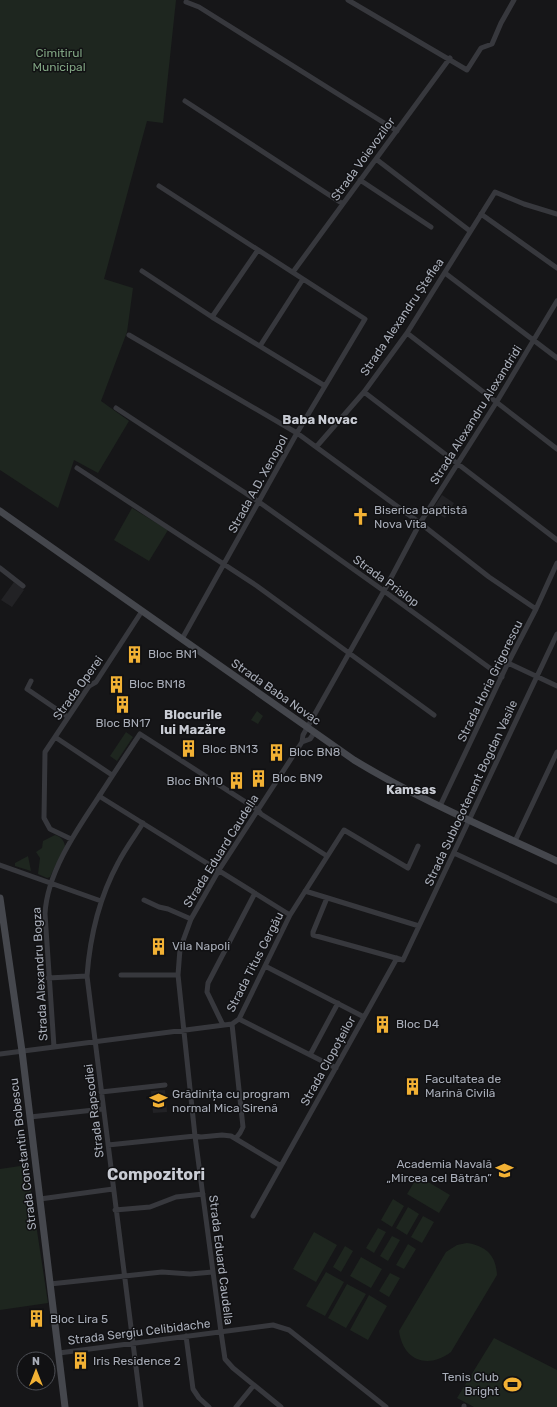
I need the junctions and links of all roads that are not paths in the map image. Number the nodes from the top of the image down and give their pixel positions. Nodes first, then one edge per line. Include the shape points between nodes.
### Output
1 (348, 0) edge
2 (514, 0) edge
3 (186, 2) dead end
4 (450, 58) junction
5 (185, 101) dead end
6 (397, 131) junction
7 (376, 159) junction
8 (360, 180) junction
9 (159, 186) dead end
10 (343, 204) junction
11 (481, 214) junction
12 (557, 214) edge
13 (431, 228) dead end
14 (470, 231) junction
15 (258, 250) junction
16 (557, 268) edge
17 (142, 271) dead end
18 (293, 272) junction
19 (445, 272) junction
20 (303, 279) junction
21 (557, 301) edge
22 (212, 316) junction
23 (407, 333) junction
24 (129, 335) dead end
25 (533, 340) junction
26 (260, 346) junction
27 (557, 358) edge
28 (325, 386) junction
29 (364, 392) junction
30 (496, 403) junction
31 (116, 408) dead end
32 (298, 433) junction
33 (317, 446) junction
34 (557, 449) edge
35 (458, 463) junction
36 (77, 468) dead end
37 (259, 502) junction
38 (0, 510) edge
39 (420, 523) junction
40 (557, 540) edge
41 (557, 563) edge
42 (224, 564) junction
43 (0, 568) edge
44 (23, 586) dead end
45 (384, 591) junction
46 (536, 609) junction
47 (142, 611) junction
48 (557, 634) edge
49 (182, 639) junction
50 (349, 653) junction
51 (508, 664) junction
52 (502, 677) junction
53 (537, 677) junction
54 (31, 681) dead end
55 (557, 686) edge
56 (434, 715) dead end
57 (68, 717) junction
58 (307, 728) junction
59 (314, 733) junction
60 (55, 737) junction
61 (302, 742) junction
62 (557, 752) edge
63 (112, 776) junction
64 (99, 796) junction
65 (440, 806) junction
66 (258, 810) junction
67 (470, 820) junction
68 (143, 823) junction
69 (71, 839) junction
70 (515, 841) junction
71 (418, 846) dead end
72 (454, 853) junction
73 (327, 856) junction
74 (557, 861) edge
75 (0, 865) edge
76 (219, 870) junction
77 (51, 883) junction
78 (305, 891) junction
79 (255, 893) junction
80 (0, 898) edge
81 (327, 898) junction
82 (144, 900) dead end
83 (101, 901) junction
84 (557, 901) edge
85 (290, 915) junction
86 (191, 920) junction
87 (419, 926) junction
88 (397, 958) junction
89 (265, 966) junction
90 (178, 974) junction
91 (87, 976) junction
92 (121, 976) dead end
93 (48, 978) junction
94 (338, 1003) junction
95 (364, 1017) junction
96 (239, 1019) junction
97 (232, 1024) junction
98 (223, 1025) junction
99 (184, 1030) junction
100 (95, 1041) junction
101 (54, 1047) junction
102 (22, 1051) junction
103 (0, 1054) edge
104 (310, 1055) junction
105 (336, 1068) junction
106 (165, 1085) dead end
107 (102, 1092) junction
108 (103, 1109) junction
109 (30, 1117) junction
110 (195, 1136) junction
111 (236, 1138) junction
112 (108, 1145) junction
113 (281, 1166) junction
114 (113, 1189) junction
115 (203, 1194) junction
116 (40, 1199) junction
117 (115, 1210) junction
118 (253, 1216) dead end
119 (213, 1272) junction
120 (123, 1276) junction
121 (50, 1284) junction
122 (220, 1332) junction
123 (186, 1336) junction
124 (132, 1344) junction
125 (59, 1353) junction
126 (254, 1385) junction
127 (65, 1407) edge
128 (141, 1407) edge
129 (209, 1407) edge
130 (236, 1407) edge
131 (281, 1407) edge
132 (386, 1407) edge

1 - 4 street
2 - 4 street via 492,44 481,48 467,70
3 - 6 street
4 - 6 street, Strada Voievozilor
5 - 10 street
6 - 7 street, Strada Voievozilor
7 - 8 street, Strada Voievozilor
7 - 14 street
8 - 10 street, Strada Voievozilor
8 - 13 street
9 - 15 street
10 - 18 street, Strada Voievozilor
11 - 12 street, Strada Alexandru Șteflea via 495,192
11 - 14 street, Strada Alexandru Șteflea
11 - 16 street
14 - 19 street, Strada Alexandru Șteflea
15 - 18 street
15 - 22 street
17 - 22 street
18 - 20 street
19 - 23 street, Strada Alexandru Șteflea
19 - 25 street
20 - 26 street
20 - 28 street, Strada A.D. Xenopol via 365,319
21 - 25 street, Strada Alexandru Alexandridi
22 - 26 street
23 - 29 street, Strada Alexandru Șteflea
23 - 30 street
24 - 32 street
25 - 27 street
25 - 30 street, Strada Alexandru Alexandridi
26 - 28 street
28 - 32 street, Strada A.D. Xenopol
29 - 33 street, Strada Alexandru Șteflea
29 - 35 street
30 - 34 street
30 - 35 street, Strada Alexandru Alexandridi
31 - 37 street, Strada Prislop
32 - 33 street
32 - 37 street, Strada A.D. Xenopol
33 - 39 street
35 - 39 street, Strada Alexandru Alexandridi
35 - 40 street
36 - 42 street
37 - 42 street, Strada A.D. Xenopol
37 - 45 street, Strada Prislop
38 - 47 main road, Strada Baba Novac
39 - 45 street, Strada Alexandru Alexandridi
39 - 46 street via 489,577
41 - 46 street, Strada Horia Grigorescu
42 - 49 street, Strada A.D. Xenopol
42 - 50 street
43 - 44 street
45 - 50 street, Strada Alexandru Alexandridi
45 - 52 street, Strada Prislop
46 - 51 street, Strada Horia Grigorescu
47 - 49 main road, Strada Baba Novac
47 - 57 street, Strada Operei via 96,682 89,686
48 - 53 street, Strada Sublocotenent Bogdan Vasile
49 - 58 main road, Strada Baba Novac
50 - 56 street
50 - 58 street, Strada Alexandru Alexandridi
51 - 52 street, Strada Horia Grigorescu
51 - 53 street
52 - 65 street, Strada Horia Grigorescu
53 - 55 street
53 - 67 street, Strada Sublocotenent Bogdan Vasile
54 - 57 street via 27,688
57 - 60 street, Strada Operei
58 - 59 main road, Strada Baba Novac
58 - 61 street, Strada Eduard Caudella
59 - 61 street, Strada Eduard Caudella via 310,739
59 - 65 main road, Strada Baba Novac via 378,775
60 - 63 street
60 - 69 street, Strada Operei via 45,752 44,818 50,829
61 - 66 street, Strada Eduard Caudella
62 - 70 street
63 - 64 street, Strada Alexandru Bogza
63 - 66 street, Strada Alexandru Bogza via 140,734
64 - 68 street
64 - 69 street, Strada Alexandru Bogza
65 - 67 main road, Strada Baba Novac
66 - 73 street
66 - 76 street, Strada Eduard Caudella
67 - 70 main road, Strada Baba Novac
67 - 72 street, Strada Sublocotenent Bogdan Vasile
68 - 76 street
68 - 83 street, Strada Rapsodiei via 119,861
69 - 77 street, Strada Alexandru Bogza
70 - 74 main road, Strada Baba Novac
71 - 73 street, Strada Titus Cergău via 408,868 344,830
72 - 84 street
72 - 87 street, Strada Sublocotenent Bogdan Vasile
73 - 78 street, Strada Titus Cergău
75 - 77 street
76 - 79 street
76 - 86 street, Strada Eduard Caudella
77 - 83 street
77 - 93 street, Strada Alexandru Bogza via 45,914
78 - 81 street
78 - 85 street, Strada Titus Cergău
79 - 85 street
79 - 98 street via 208,983 207,992
80 - 102 main road, Strada Constantin Bobescu
81 - 87 street
81 - 88 street via 313,935
82 - 86 street
83 - 91 street, Strada Rapsodiei via 94,924
85 - 89 street, Strada Titus Cergău
86 - 90 street, Strada Eduard Caudella via 180,949
87 - 88 street, Strada Sublocotenent Bogdan Vasile via 403,960
88 - 95 street, Strada Clopoțeilor
89 - 94 street
89 - 96 street, Strada Titus Cergău
90 - 92 street
90 - 99 street, Strada Eduard Caudella
91 - 93 street
91 - 100 street, Strada Rapsodiei
93 - 101 street, Strada Alexandru Bogza
94 - 95 street
94 - 104 street
95 - 105 street, Strada Clopoțeilor
96 - 97 street, Strada Titus Cergău
96 - 104 street
97 - 98 street
97 - 111 street, Strada Titus Cergău via 242,1127
98 - 99 street
99 - 100 street
99 - 110 street, Strada Eduard Caudella
100 - 101 street
100 - 107 street, Strada Rapsodiei
101 - 102 street
102 - 103 street
102 - 109 main road, Strada Constantin Bobescu
104 - 105 street
105 - 113 street, Strada Clopoțeilor
106 - 107 street
107 - 108 street, Strada Rapsodiei
108 - 109 street
108 - 112 street, Strada Rapsodiei
109 - 116 main road, Strada Constantin Bobescu
110 - 111 street via 222,1135
110 - 112 street
110 - 115 street, Strada Eduard Caudella
111 - 113 street
112 - 114 street, Strada Rapsodiei
113 - 118 street, Strada Clopoțeilor
114 - 116 street
114 - 117 street, Strada Rapsodiei
115 - 117 street via 176,1197 150,1207
115 - 119 street, Strada Eduard Caudella
116 - 121 main road, Strada Constantin Bobescu
117 - 120 street, Strada Rapsodiei
119 - 120 street via 162,1272
119 - 122 street, Strada Eduard Caudella
120 - 121 street
120 - 124 street, Strada Rapsodiei
121 - 125 main road, Strada Constantin Bobescu
122 - 123 street, Strada Sergiu Celibidache
122 - 126 street, Strada Eduard Caudella via 225,1359
122 - 132 street, Strada Sergiu Celibidache via 273,1325 289,1330
123 - 124 street, Strada Sergiu Celibidache
123 - 129 street via 194,1389
124 - 125 street, Strada Sergiu Celibidache
124 - 128 street, Strada Rapsodiei
125 - 127 main road, Strada Constantin Bobescu
126 - 130 street
126 - 131 street, Strada Eduard Caudella

